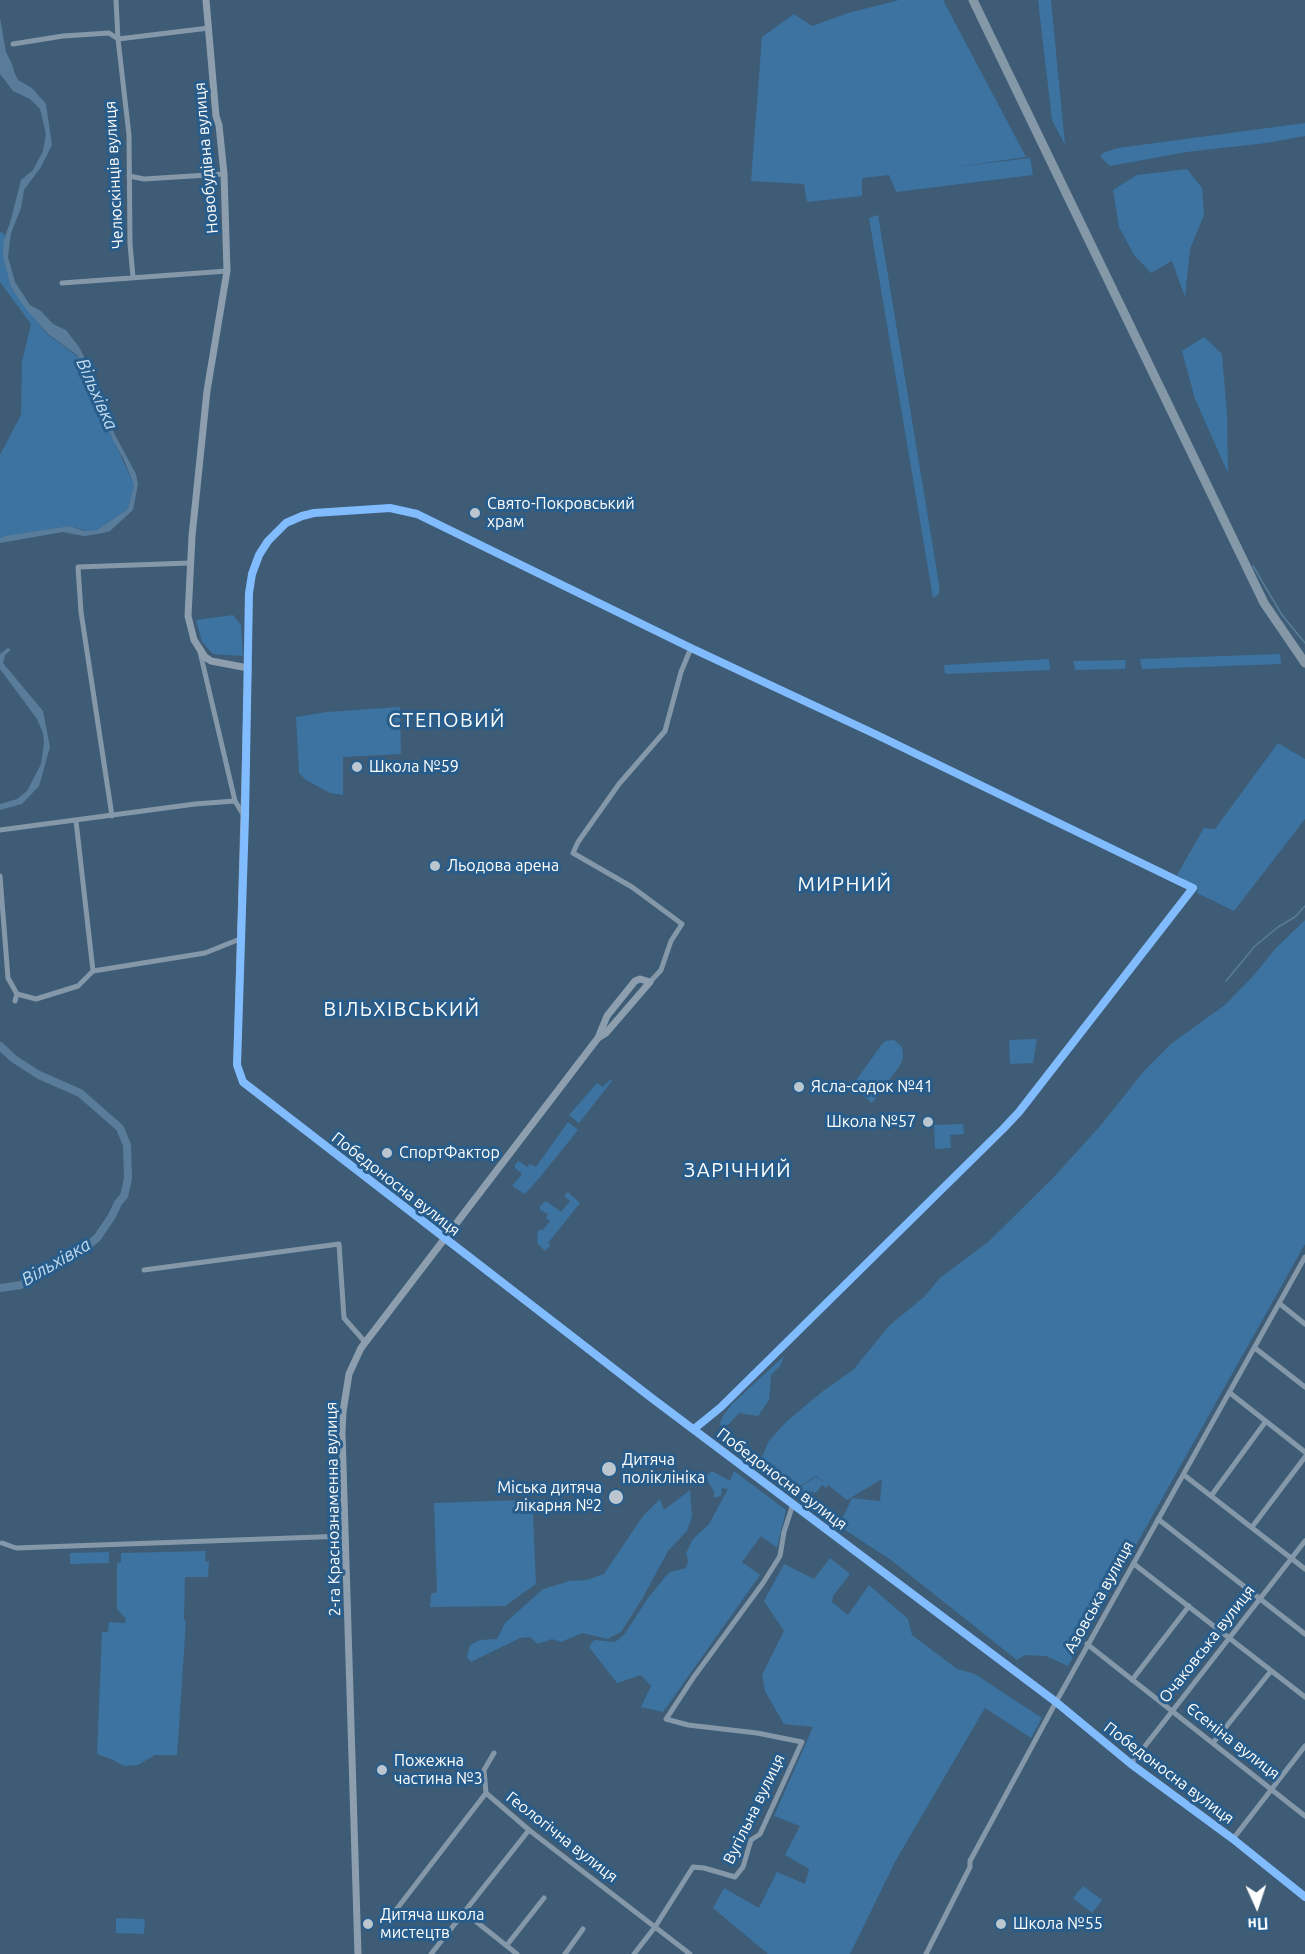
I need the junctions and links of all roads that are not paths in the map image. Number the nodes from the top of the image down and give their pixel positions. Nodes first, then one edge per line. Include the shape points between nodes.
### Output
1 (116, 0) edge
2 (206, 0) edge
3 (973, 0) edge
4 (209, 28) junction
5 (118, 39) junction
6 (13, 44) dead end
7 (224, 174) junction
8 (129, 176) junction
9 (227, 271) junction
10 (133, 277) junction
11 (62, 283) dead end
12 (190, 563) junction
13 (691, 648) junction
14 (199, 649) junction
15 (1305, 663) edge
16 (248, 668) junction
17 (235, 801) junction
18 (112, 816) junction
19 (245, 817) junction
20 (76, 821) junction
21 (0, 830) edge
22 (0, 876) edge
23 (240, 939) junction
24 (93, 971) junction
25 (650, 982) junction
26 (17, 994) junction
27 (15, 1001) dead end
28 (598, 1038) junction
29 (444, 1239) junction
30 (1305, 1257) edge
31 (144, 1270) dead end
32 (1280, 1304) junction
33 (1305, 1324) edge
34 (365, 1342) junction
35 (1256, 1348) junction
36 (1305, 1387) edge
37 (1230, 1393) junction
38 (1266, 1421) junction
39 (694, 1429) junction
40 (1305, 1452) edge
41 (1305, 1457) edge
42 (1184, 1475) junction
43 (1211, 1496) junction
44 (793, 1504) junction
45 (1158, 1519) junction
46 (1252, 1527) junction
47 (345, 1536) junction
48 (1305, 1541) edge
49 (2, 1543) dead end
50 (1291, 1558) junction
51 (1134, 1564) junction
52 (1305, 1569) edge
53 (1260, 1599) junction
54 (1189, 1605) junction
55 (1305, 1634) edge
56 (1229, 1639) junction
57 (1087, 1644) junction
58 (1271, 1671) junction
59 (1132, 1680) junction
60 (1305, 1697) edge
61 (1056, 1702) junction
62 (1172, 1711) junction
63 (1213, 1743) junction
64 (1305, 1746) edge
65 (494, 1753) dead end
66 (1131, 1764) junction
67 (1272, 1789) junction
68 (486, 1793) junction
69 (1305, 1816) edge
70 (529, 1830) junction
71 (1233, 1839) junction
72 (544, 1898) dead end
73 (1305, 1898) edge
74 (464, 1912) junction
75 (389, 1919) dead end
76 (655, 1927) junction
77 (583, 1929) dead end
78 (507, 1946) junction
79 (358, 1954) edge
80 (431, 1954) edge
81 (517, 1954) edge
82 (565, 1954) edge
83 (634, 1954) edge
84 (690, 1954) edge
85 (926, 1954) edge

1 - 5 street, Челюскінців вулиця
2 - 4 street, Новобудівна вулиця
3 - 15 highway via 1264,603
4 - 5 street
4 - 7 street, Новобудівна вулиця
5 - 6 street via 109,33
5 - 8 street, Челюскінців вулиця via 129,135
7 - 8 street via 144,179
7 - 9 street, Новобудівна вулиця
8 - 10 street, Челюскінців вулиця
9 - 10 street
9 - 12 street, Новобудівна вулиця via 207,392
10 - 11 street
12 - 14 street, Новобудівна вулиця via 188,616
12 - 18 street via 78,567 81,612
13 - 16 street via 417,514 390,508 314,513 286,523 274,534 259,555 252,574
13 - 25 street via 664,731 619,784 573,853 632,887 682,924 661,970
13 - 39 street via 1193,888 1019,1112 721,1407
14 - 16 street via 211,661
14 - 17 street
16 - 19 street, Победоносна вулиця
17 - 18 street
17 - 19 street
18 - 20 street
19 - 23 street, Победоносна вулиця
20 - 21 street
20 - 24 street
22 - 26 street via 8,978
23 - 24 street via 206,953
23 - 29 street, Победоносна вулиця via 237,1065 243,1082
24 - 26 street via 78,986 67,990 36,999
25 - 28 street, 2-га Краснознаменна вулиця
25 - 28 street, 2-га Краснознаменна вулиця via 635,981 607,1016
26 - 27 street
28 - 29 street, 2-га Краснознаменна вулиця
29 - 34 street, 2-га Краснознаменна вулиця
29 - 39 street, Победоносна вулиця
30 - 32 street, Азовська вулиця
31 - 34 street via 339,1244 344,1318
32 - 33 street
32 - 35 street, Азовська вулиця
34 - 47 street, 2-га Краснознаменна вулиця via 353,1361 343,1412
35 - 36 street
35 - 37 street, Азовська вулиця
37 - 38 street
37 - 42 street, Азовська вулиця
38 - 40 street
38 - 43 street
39 - 44 street, Победоносна вулиця
41 - 46 street
42 - 43 street
42 - 45 street, Азовська вулиця
43 - 46 street
44 - 61 street, Победоносна вулиця
44 - 76 street, Вугільна вулиця via 780,1556 666,1719 802,1742 760,1834 751,1840 743,1867 735,1877 693,1868
45 - 51 street, Азовська вулиця
45 - 53 street
46 - 50 street
47 - 49 street via 16,1548
47 - 79 street, 2-га Краснознаменна вулиця
48 - 50 street, Очаковська вулиця
50 - 52 street
50 - 53 street, Очаковська вулиця
51 - 54 street
51 - 57 street, Азовська вулиця
53 - 55 street
53 - 56 street, Очаковська вулиця
54 - 56 street
54 - 59 street
56 - 58 street
56 - 62 street, Очаковська вулиця
57 - 59 street, Єсеніна вулиця
57 - 61 street, Азовська вулиця
58 - 60 street
58 - 63 street
59 - 62 street, Єсеніна вулиця
61 - 66 street, Победоносна вулиця
61 - 85 street, Азовська вулиця via 970,1861
62 - 63 street, Єсеніна вулиця
62 - 66 street, Очаковська вулиця
63 - 67 street, Єсеніна вулиця
64 - 67 street
65 - 68 street, Геологічна вулиця via 484,1770
66 - 71 street, Победоносна вулиця
67 - 69 street, Єсеніна вулиця
67 - 71 street
68 - 70 street, Геологічна вулиця
68 - 75 street
70 - 74 street
70 - 76 street, Геологічна вулиця
71 - 73 street, Победоносна вулиця
72 - 78 street
74 - 78 street
74 - 80 street
76 - 83 street, Вугільна вулиця
76 - 84 street, Геологічна вулиця
77 - 82 street
78 - 81 street

